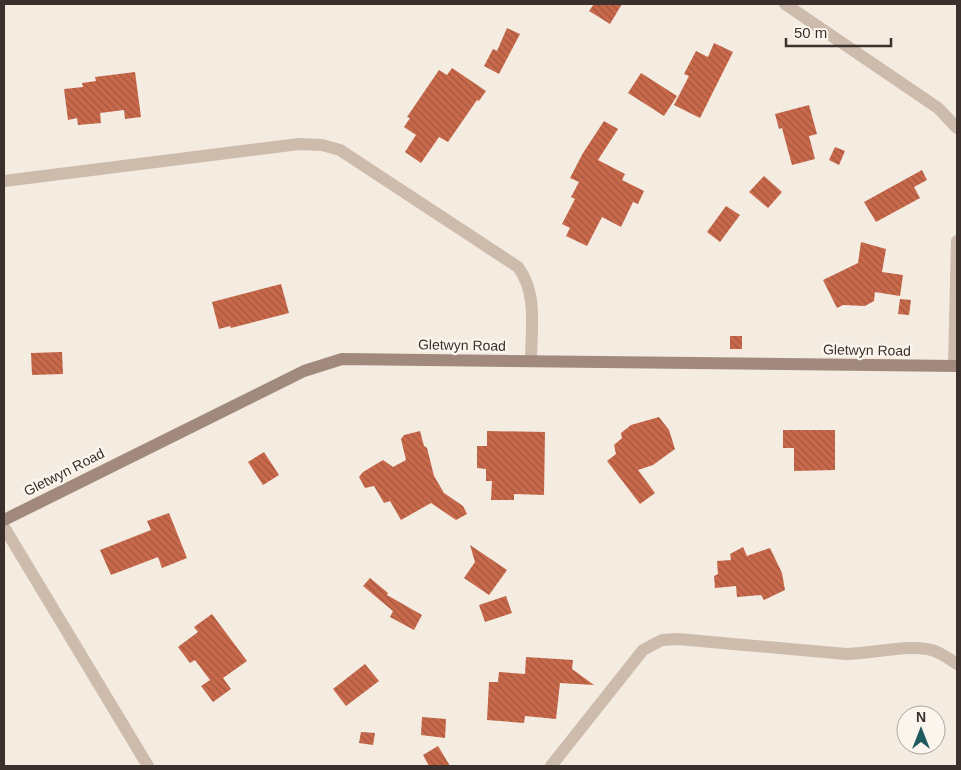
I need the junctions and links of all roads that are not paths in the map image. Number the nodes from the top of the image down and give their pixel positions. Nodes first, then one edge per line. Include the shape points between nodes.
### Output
1 (785, 4) edge
2 (957, 128) edge
3 (4, 181) edge
4 (957, 241) edge
5 (531, 361) junction
6 (956, 366) edge
7 (4, 520) edge
8 (4, 527) edge
9 (957, 664) edge
10 (148, 766) edge
11 (551, 766) edge

1 - 2 street via 938,108
3 - 5 street via 299,144 340,150 518,267 531,292
4 - 6 street
5 - 6 street, Gletwyn Road
5 - 7 street, Gletwyn Road via 356,358 326,362 304,370
8 - 10 street
9 - 11 street via 936,651 922,648 846,654 678,638 662,640 643,650

